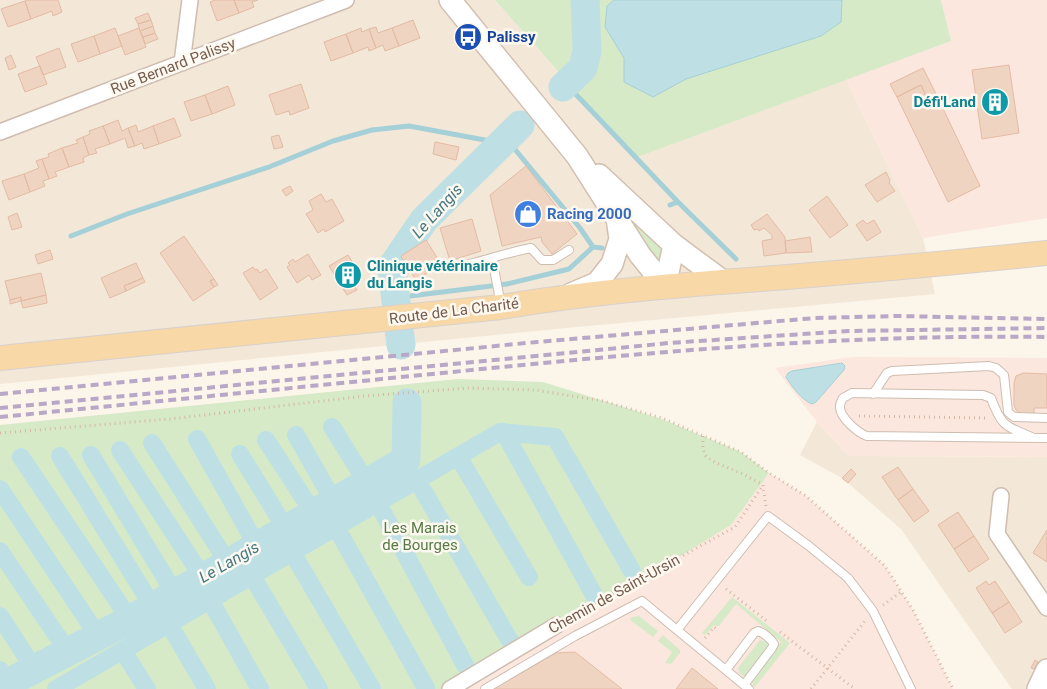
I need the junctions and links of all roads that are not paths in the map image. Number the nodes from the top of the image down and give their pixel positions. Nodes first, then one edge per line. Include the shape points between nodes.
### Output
1 (190, 0) edge
2 (346, 0) edge
3 (450, 0) edge
4 (182, 63) junction
5 (0, 132) edge
6 (577, 156) junction
7 (616, 216) junction
8 (1047, 242) edge
9 (674, 245) junction
10 (569, 250) dead end
11 (1047, 254) edge
12 (492, 258) junction
13 (469, 264) dead end
14 (1047, 264) edge
15 (907, 267) junction
16 (724, 282) junction
17 (665, 286) junction
18 (565, 296) junction
19 (500, 299) junction
20 (0, 358) edge
21 (873, 394) junction
22 (1047, 418) edge
23 (1034, 438) junction
24 (1047, 438) edge
25 (1001, 496) dead end
26 (1047, 608) edge
27 (557, 625) road end
28 (677, 630) junction
29 (726, 670) junction
30 (1047, 670) edge
31 (746, 687) edge
32 (450, 689) edge
33 (485, 689) edge
34 (911, 689) edge
35 (1038, 689) edge

1 - 4 street
2 - 4 street, Rue Bernard Palissy
3 - 6 main road
4 - 5 street, Rue Bernard Palissy
6 - 7 main road
6 - 9 main road
7 - 17 main road
7 - 18 main road via 620,239 612,264 597,282
8 - 15 main road, Route de La Charité via 954,254
9 - 16 main road
9 - 17 main road
10 - 12 lane via 553,260 542,260 532,248
11 - 15 main road, Route de La Charité
12 - 13 lane
12 - 19 lane
14 - 15 main road via 949,271
15 - 16 main road, Route de La Charité
16 - 17 main road, Route de La Charité
17 - 18 main road, Route de La Charité
18 - 19 main road, Route de La Charité
19 - 20 main road, Route de La Charité via 418,316
21 - 22 lane via 887,373 892,371 989,366 1004,375 1008,412 1014,417
21 - 23 lane via 983,395 991,398 1006,426
21 - 23 lane via 852,394 843,398 840,406 842,415 858,433 867,436
23 - 24 lane
25 - 26 street via 997,534
27 - 32 street, Chemin de Saint-Ursin
28 - 29 lane
28 - 33 lane via 642,601
28 - 34 lane via 768,516 848,578 873,611
29 - 31 lane
29 - 31 lane via 754,633 761,632 772,641 772,648
30 - 35 main road

